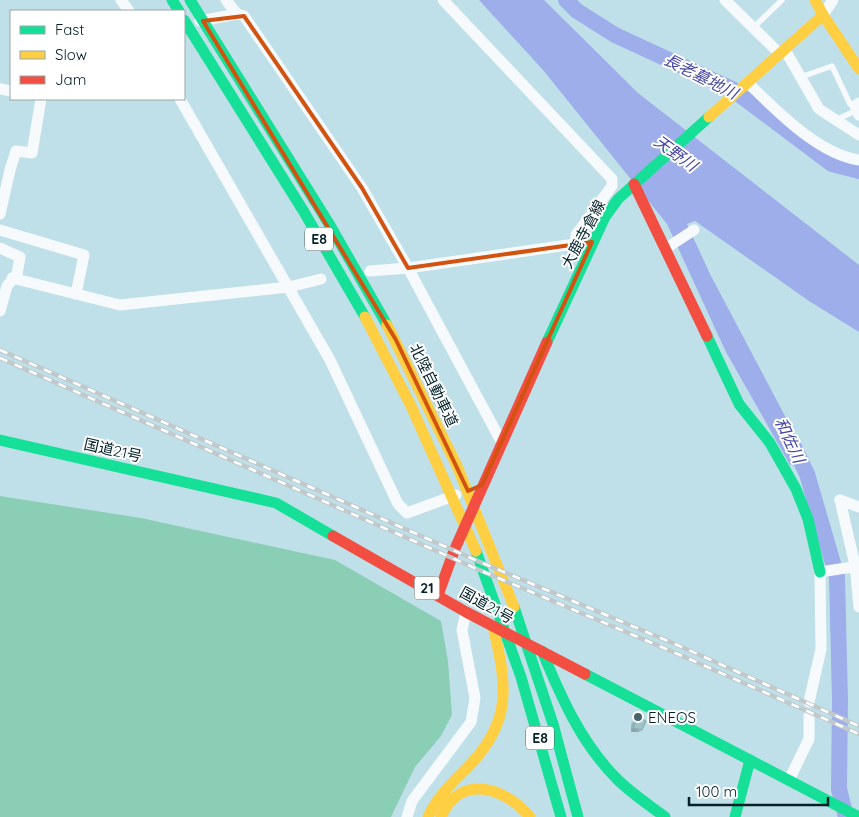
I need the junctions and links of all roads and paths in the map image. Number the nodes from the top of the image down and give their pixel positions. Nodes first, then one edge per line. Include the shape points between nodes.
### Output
1 (190, 0) edge
2 (226, 0) edge
3 (443, 0) edge
4 (725, 0) edge
5 (782, 0) edge
6 (815, 0) edge
7 (833, 0) edge
8 (237, 14) junction
9 (823, 15) junction
10 (187, 28) edge
11 (753, 28) junction
12 (782, 52) junction
13 (859, 69) edge
14 (800, 77) junction
15 (748, 83) junction
16 (41, 100) edge
17 (181, 100) edge
18 (857, 109) edge
19 (836, 120) junction
20 (859, 136) edge
21 (859, 160) edge
22 (637, 182) junction
23 (0, 214) edge
24 (0, 230) edge
25 (694, 230) dead end
26 (592, 242) junction
27 (575, 244) junction
28 (668, 246) junction
29 (0, 248) edge
30 (408, 268) junction
31 (370, 271) dead end
32 (12, 278) junction
33 (321, 279) dead end
34 (289, 287) junction
35 (2, 294) edge
36 (76, 294) junction
37 (0, 311) edge
38 (0, 440) edge
39 (502, 443) junction
40 (432, 456) junction
41 (482, 485) junction
42 (471, 498) junction
43 (859, 508) edge
44 (857, 566) edge
45 (824, 571) junction
46 (438, 594) junction
47 (859, 607) edge
48 (466, 612) junction
49 (809, 702) dead end
50 (809, 716) dead end
51 (750, 760) junction
52 (789, 780) junction
53 (407, 817) edge
54 (428, 817) edge
55 (441, 817) edge
56 (530, 817) edge
57 (561, 817) edge
58 (578, 817) edge
59 (665, 817) edge
60 (735, 817) edge
61 (859, 817) edge

1 - 42 main road, 北陸自動車道 / E8 via 377,304
2 - 8 street
3 - 27 street via 612,179 612,186 576,235
4 - 11 street
5 - 11 lane
6 - 9 main road
7 - 9 street
8 - 10 street
8 - 30 street via 244,16 362,188
9 - 12 main road, 大鹿寺倉線
9 - 13 main road
10 - 40 main road, 北陸自動車道 / E8 via 341,274 398,382
11 - 12 street
12 - 14 street
12 - 15 main road, 大鹿寺倉線
14 - 18 lane via 832,66 850,104
14 - 19 street via 819,109
15 - 21 street via 793,126 846,158
15 - 22 main road, 大鹿寺倉線
16 - 23 street via 32,154 16,151
17 - 34 street
18 - 19 lane
19 - 20 street
22 - 26 main road, 大鹿寺倉線 via 618,199
22 - 28 main road
24 - 36 street via 84,255
25 - 28 street
26 - 27 street
26 - 39 main road, 大鹿寺倉線
27 - 30 street
28 - 45 main road via 739,404 758,425 797,491
29 - 32 street via 20,257 17,274
30 - 31 street
30 - 39 street
32 - 35 street
32 - 36 street
33 - 34 street
34 - 36 street via 120,305
34 - 41 street via 330,360 398,504 407,513
35 - 37 street
38 - 46 main road, 国道21号 / 21 via 276,503
39 - 41 main road, 大鹿寺倉線
40 - 54 main road via 473,564 499,651 505,693 500,723 485,749 441,793
40 - 57 main road, 北陸自動車道 / E8 via 482,567 516,660
41 - 46 main road, 大鹿寺倉線
42 - 58 main road, 北陸自動車道 / E8 via 496,556 536,669
42 - 59 main road via 582,736 617,779
43 - 44 street via 840,500
44 - 45 street
44 - 47 street
45 - 49 street via 822,649
46 - 48 main road, 国道21号 / 21
48 - 51 main road, 国道21号 / 21
48 - 53 street via 462,630 476,698 471,722 412,801
50 - 52 street via 809,739
51 - 52 main road, 国道21号 / 21
51 - 60 main road
52 - 61 main road, 国道21号 / 21
55 - 56 main road via 451,801 462,794 475,789 489,789 513,798

